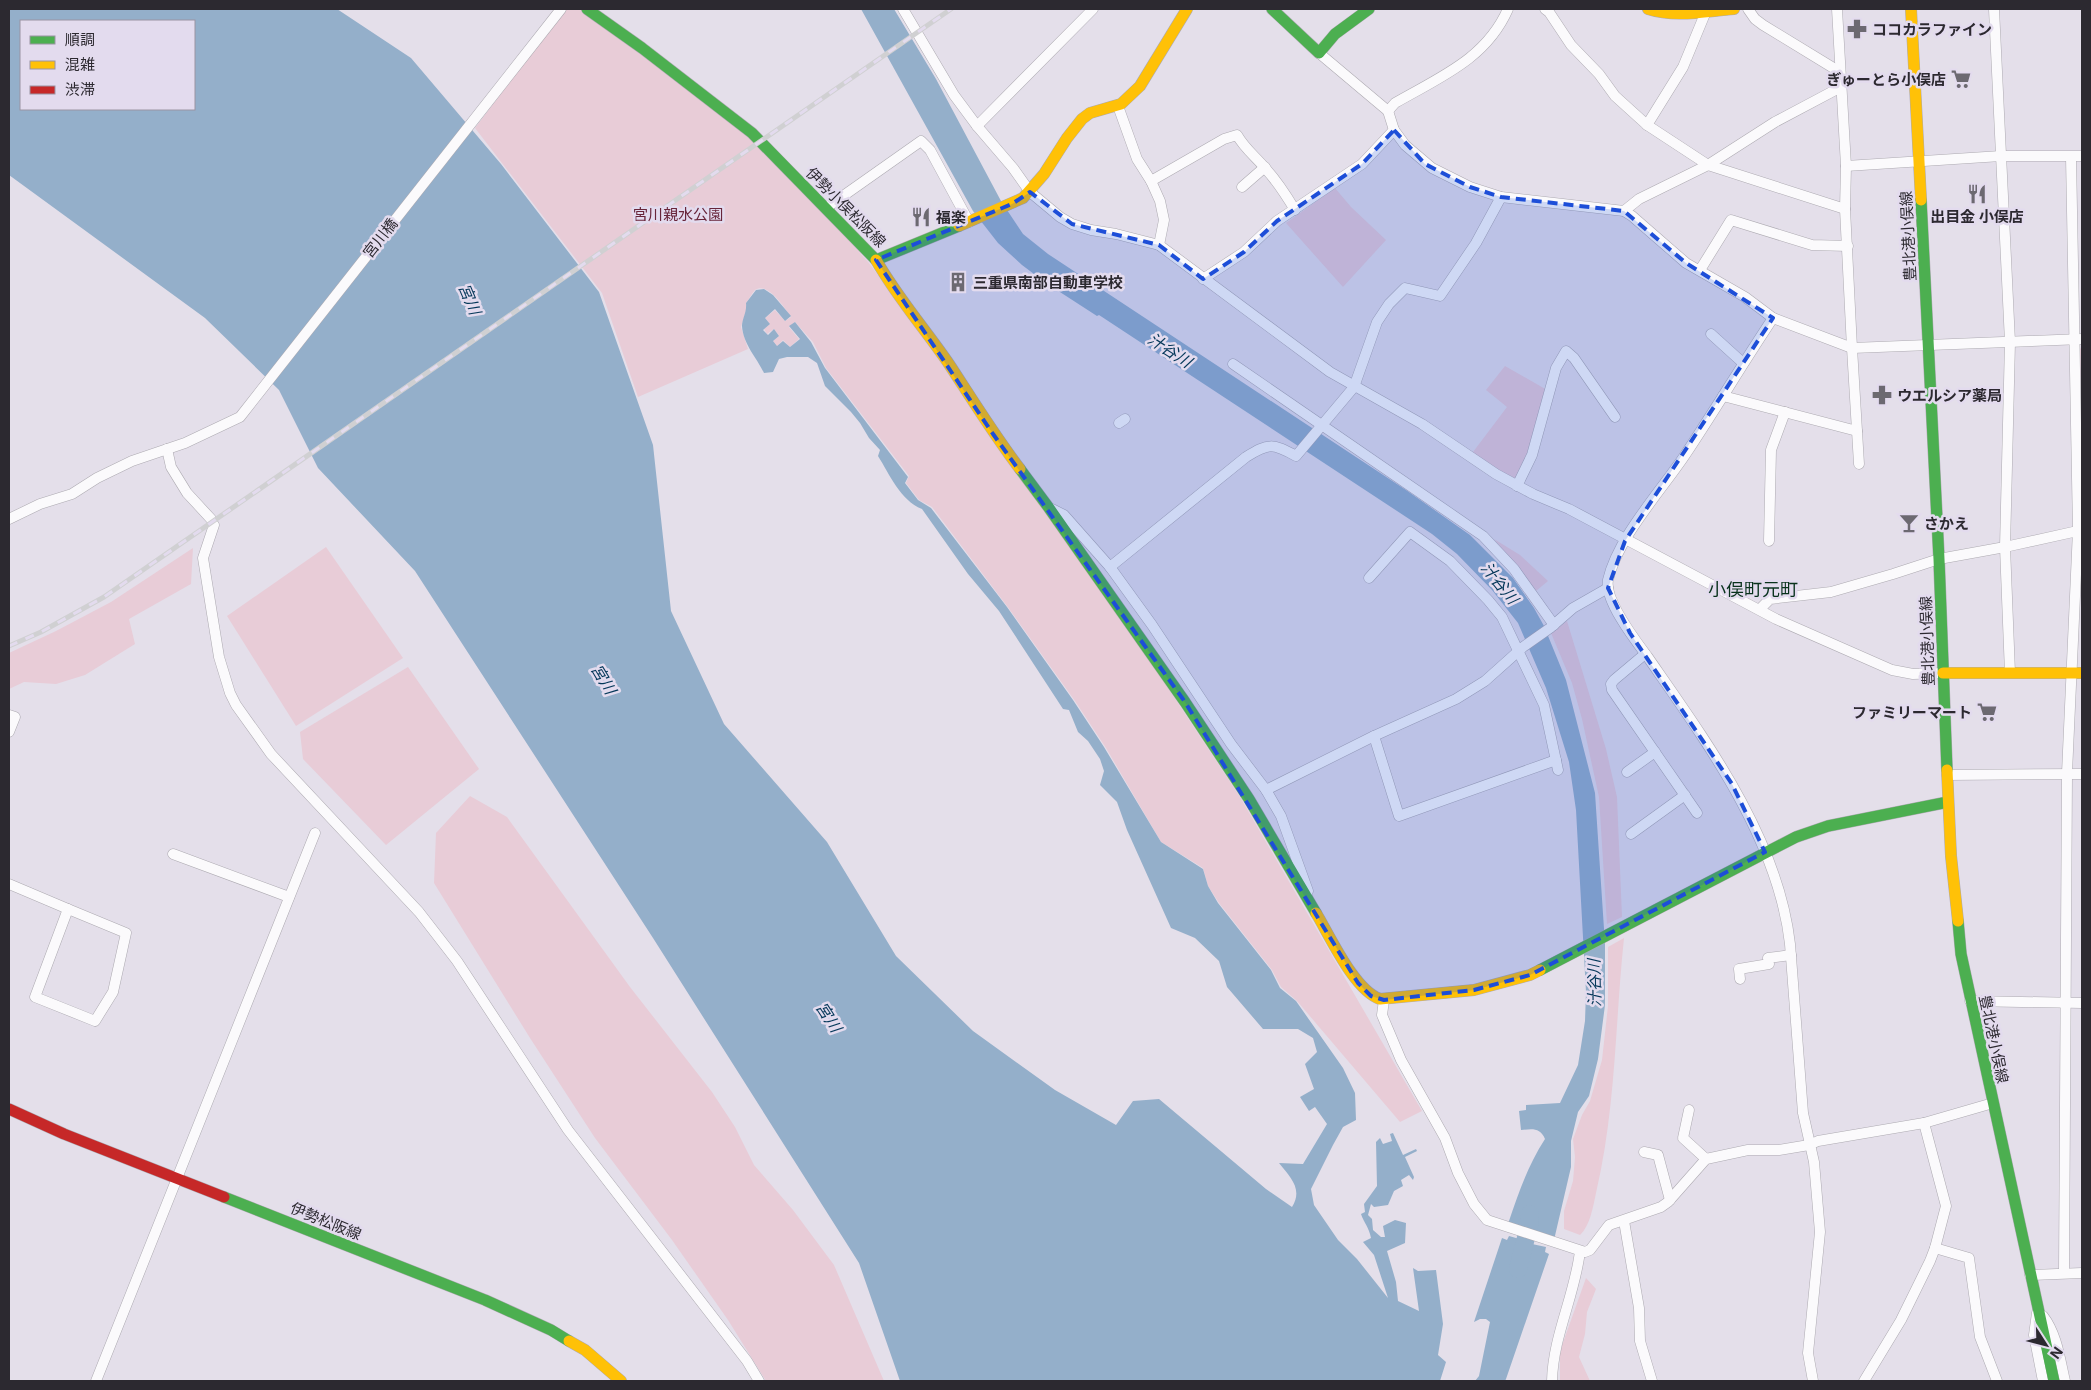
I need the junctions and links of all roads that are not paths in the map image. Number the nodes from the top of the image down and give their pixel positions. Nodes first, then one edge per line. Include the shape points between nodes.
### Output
1 (587, 9) edge
2 (904, 9) edge
3 (1092, 9) edge
4 (1187, 9) edge
5 (1272, 9) edge
6 (1369, 9) edge
7 (1508, 9) edge
8 (1545, 9) edge
9 (1648, 9) edge
10 (1707, 9) edge
11 (1734, 9) edge
12 (1748, 9) edge
13 (1838, 9) edge
14 (1911, 9) edge
15 (1994, 9) edge
16 (560, 10) edge
17 (1319, 53) junction
18 (1840, 72) junction
19 (1841, 88) junction
20 (1118, 106) junction
21 (1388, 111) junction
22 (1647, 125) junction
23 (977, 126) junction
24 (1394, 130) junction
25 (2001, 156) junction
26 (2082, 156) edge
27 (2071, 157) junction
28 (1919, 162) junction
29 (1708, 165) junction
30 (1846, 166) junction
31 (1265, 167) junction
32 (1151, 181) junction
33 (1242, 187) dead end
34 (1030, 192) junction
35 (1502, 197) junction
36 (826, 208) junction
37 (1846, 209) junction
38 (1295, 210) junction
39 (1624, 211) junction
40 (970, 222) junction
41 (1158, 245) junction
42 (1848, 246) junction
43 (876, 260) junction
44 (1700, 270) junction
45 (1203, 279) junction
46 (1773, 318) junction
47 (1711, 334) dead end
48 (2079, 339) edge
49 (2010, 342) junction
50 (1928, 344) junction
51 (1852, 348) junction
52 (1743, 363) junction
53 (1233, 364) dead end
54 (1354, 387) junction
55 (1723, 396) junction
56 (1785, 412) junction
57 (1615, 417) dead end
58 (1322, 426) junction
59 (1857, 431) junction
60 (167, 449) junction
61 (1859, 464) dead end
62 (1518, 486) junction
63 (1049, 508) junction
64 (10, 516) edge
65 (2080, 530) edge
66 (1625, 540) junction
67 (1769, 541) dead end
68 (2005, 548) junction
69 (1939, 559) junction
70 (1110, 567) junction
71 (1369, 578) dead end
72 (1608, 588) junction
73 (1760, 609) junction
74 (1552, 627) junction
75 (1521, 648) junction
76 (1645, 654) junction
77 (1943, 673) junction
78 (2010, 673) junction
79 (2070, 673) junction
80 (2082, 673) edge
81 (9, 715) edge
82 (9, 732) edge
83 (1374, 736) junction
84 (1655, 752) junction
85 (1627, 772) dead end
86 (2067, 773) junction
87 (2082, 774) edge
88 (1947, 775) junction
89 (1266, 790) junction
90 (1685, 796) junction
91 (1948, 802) junction
92 (1697, 813) dead end
93 (315, 833) dead end
94 (1631, 834) dead end
95 (1765, 852) junction
96 (173, 854) dead end
97 (9, 884) edge
98 (289, 898) junction
99 (1308, 900) junction
100 (68, 909) junction
101 (1790, 955) junction
102 (1740, 979) dead end
103 (1384, 1000) junction
104 (1970, 1001) junction
105 (2065, 1002) junction
106 (2082, 1003) edge
107 (1993, 1103) junction
108 (9, 1109) edge
109 (1689, 1110) dead end
110 (1924, 1123) junction
111 (1809, 1145) junction
112 (1644, 1152) dead end
113 (1706, 1159) junction
114 (177, 1178) junction
115 (1670, 1200) junction
116 (1624, 1220) junction
117 (1935, 1248) junction
118 (1580, 1251) junction
119 (2064, 1273) junction
120 (2082, 1273) edge
121 (2030, 1274) junction
122 (2038, 1309) junction
123 (96, 1381) edge
124 (621, 1381) edge
125 (759, 1381) edge
126 (1552, 1381) edge
127 (1652, 1381) edge
128 (1813, 1381) edge
129 (1864, 1381) edge
130 (1997, 1381) edge
131 (2043, 1381) edge
132 (2054, 1381) edge
133 (2065, 1381) edge

1 - 36 main road, 伊勢小俣松阪線 via 752,133
2 - 23 street via 954,95
3 - 23 street
4 - 20 main road, 伊勢小俣松阪線 via 1140,86
5 - 17 main road
6 - 17 main road via 1335,34
7 - 21 street via 1480,51 1395,102
8 - 22 street via 1615,96
9 - 10 main road via 1660,13
10 - 11 main road
10 - 22 street via 1683,67
12 - 18 street via 1755,20
13 - 18 street
14 - 28 main road, 豊北港小俣線
15 - 25 street
16 - 60 street, 宮川橋 via 240,417 185,444
17 - 21 street
18 - 19 street
19 - 29 street via 1775,122
19 - 30 street
20 - 32 street via 1137,159
20 - 34 main road, 伊勢小俣松阪線 via 1090,113 1082,119
21 - 24 street
22 - 29 street
23 - 34 street
24 - 35 street via 1426,164 1470,187
24 - 38 street via 1362,164
25 - 27 street
25 - 28 street
25 - 49 street
26 - 27 street
27 - 48 street
28 - 30 street
28 - 50 main road, 豊北港小俣線
29 - 37 street
29 - 39 street via 1639,199
30 - 37 street
31 - 32 street via 1246,150 1237,135 1224,139
31 - 33 street
31 - 38 street
32 - 41 street via 1164,220
34 - 40 main road, 伊勢小俣松阪線 via 1012,204
34 - 41 street via 1072,224
35 - 39 street
35 - 54 street via 1440,296 1405,288 1389,304 1377,322
36 - 40 street via 921,141 930,150
36 - 43 main road, 伊勢小俣松阪線
37 - 42 street
38 - 45 street via 1277,221 1244,252
39 - 44 street via 1686,263
40 - 43 main road, 伊勢小俣松阪線
41 - 45 street
42 - 44 street via 1812,245 1731,220
42 - 51 street
43 - 63 main road via 993,434
44 - 46 street
45 - 54 street
46 - 51 street
46 - 52 street
47 - 52 street
48 - 49 street
48 - 65 street
49 - 50 street
49 - 68 street
50 - 51 street
50 - 69 main road, 豊北港小俣線
51 - 59 street
52 - 55 street
53 - 58 street
54 - 58 street
54 - 62 street via 1422,424
55 - 56 street
55 - 66 street
56 - 59 street
56 - 67 street via 1771,450
57 - 62 street via 1566,351 1556,368 1532,455
58 - 70 street via 1296,456 1280,448 1265,446 1246,457
58 - 74 street via 1483,536 1514,569
59 - 61 street
60 - 64 street, 宮川橋 via 132,461 72,494
60 - 125 street via 171,467 186,494 213,522 203,558 219,657 236,705 272,754 425,919 457,961 568,1130
62 - 66 street
63 - 70 street via 1064,515
63 - 99 main road via 1185,702 1249,799
65 - 68 street
65 - 79 street
66 - 72 street
66 - 73 street
68 - 69 street
68 - 78 street
69 - 73 street via 1831,592 1770,599
69 - 77 main road, 豊北港小俣線
70 - 89 street
71 - 75 street via 1410,532 1450,561 1488,600
72 - 74 street via 1573,608
72 - 76 street via 1630,634
73 - 77 street via 1892,670 1913,674
74 - 75 street
75 - 83 street via 1485,681 1456,699
75 - 83 street via 1544,705 1557,765 1399,816
76 - 84 street via 1611,684
76 - 95 street via 1732,784
77 - 78 main road
77 - 88 main road, 豊北港小俣線
78 - 79 main road
79 - 80 main road
79 - 86 street
81 - 82 street via 15,717
83 - 89 street
84 - 85 street
84 - 90 street
86 - 87 street
86 - 88 street
86 - 105 street
88 - 91 main road, 豊北港小俣線
89 - 99 street via 1284,825 1308,888
90 - 92 street
90 - 94 street
91 - 95 main road via 1828,826
91 - 104 main road, 豊北港小俣線 via 1961,954
93 - 98 street
95 - 101 street via 1780,890
95 - 103 main road via 1530,975 1490,987
96 - 98 street
97 - 100 street
98 - 114 street
99 - 103 main road via 1358,983 1371,996
100 - 100 street via 126,933 113,992 95,1021 35,997
101 - 102 street via 1768,958 1769,964 1739,969
101 - 111 street via 1802,1113
103 - 118 street via 1382,1015 1401,1060 1444,1138 1474,1204 1487,1220
104 - 105 street
104 - 107 main road, 豊北港小俣線
105 - 106 street
105 - 119 street
107 - 110 street
107 - 121 main road, 豊北港小俣線
108 - 114 main road, 伊勢松阪線
109 - 113 street via 1683,1138
110 - 111 street
110 - 117 street via 1946,1206
111 - 113 street via 1779,1150 1748,1150
111 - 128 street via 1814,1162 1820,1232 1808,1353
112 - 115 street via 1658,1156
113 - 115 street
114 - 123 street
114 - 124 main road, 伊勢松阪線 via 476,1297 550,1330 585,1350
115 - 116 street via 1661,1207
116 - 118 street via 1609,1225 1590,1250
116 - 127 street via 1639,1308 1640,1341
117 - 129 street via 1901,1320
117 - 130 street via 1969,1258 1980,1337
118 - 126 street via 1555,1348
119 - 120 street
119 - 121 street
121 - 122 main road, 豊北港小俣線
122 - 131 street via 2034,1335
122 - 132 main road, 豊北港小俣線
122 - 133 street via 2048,1322

